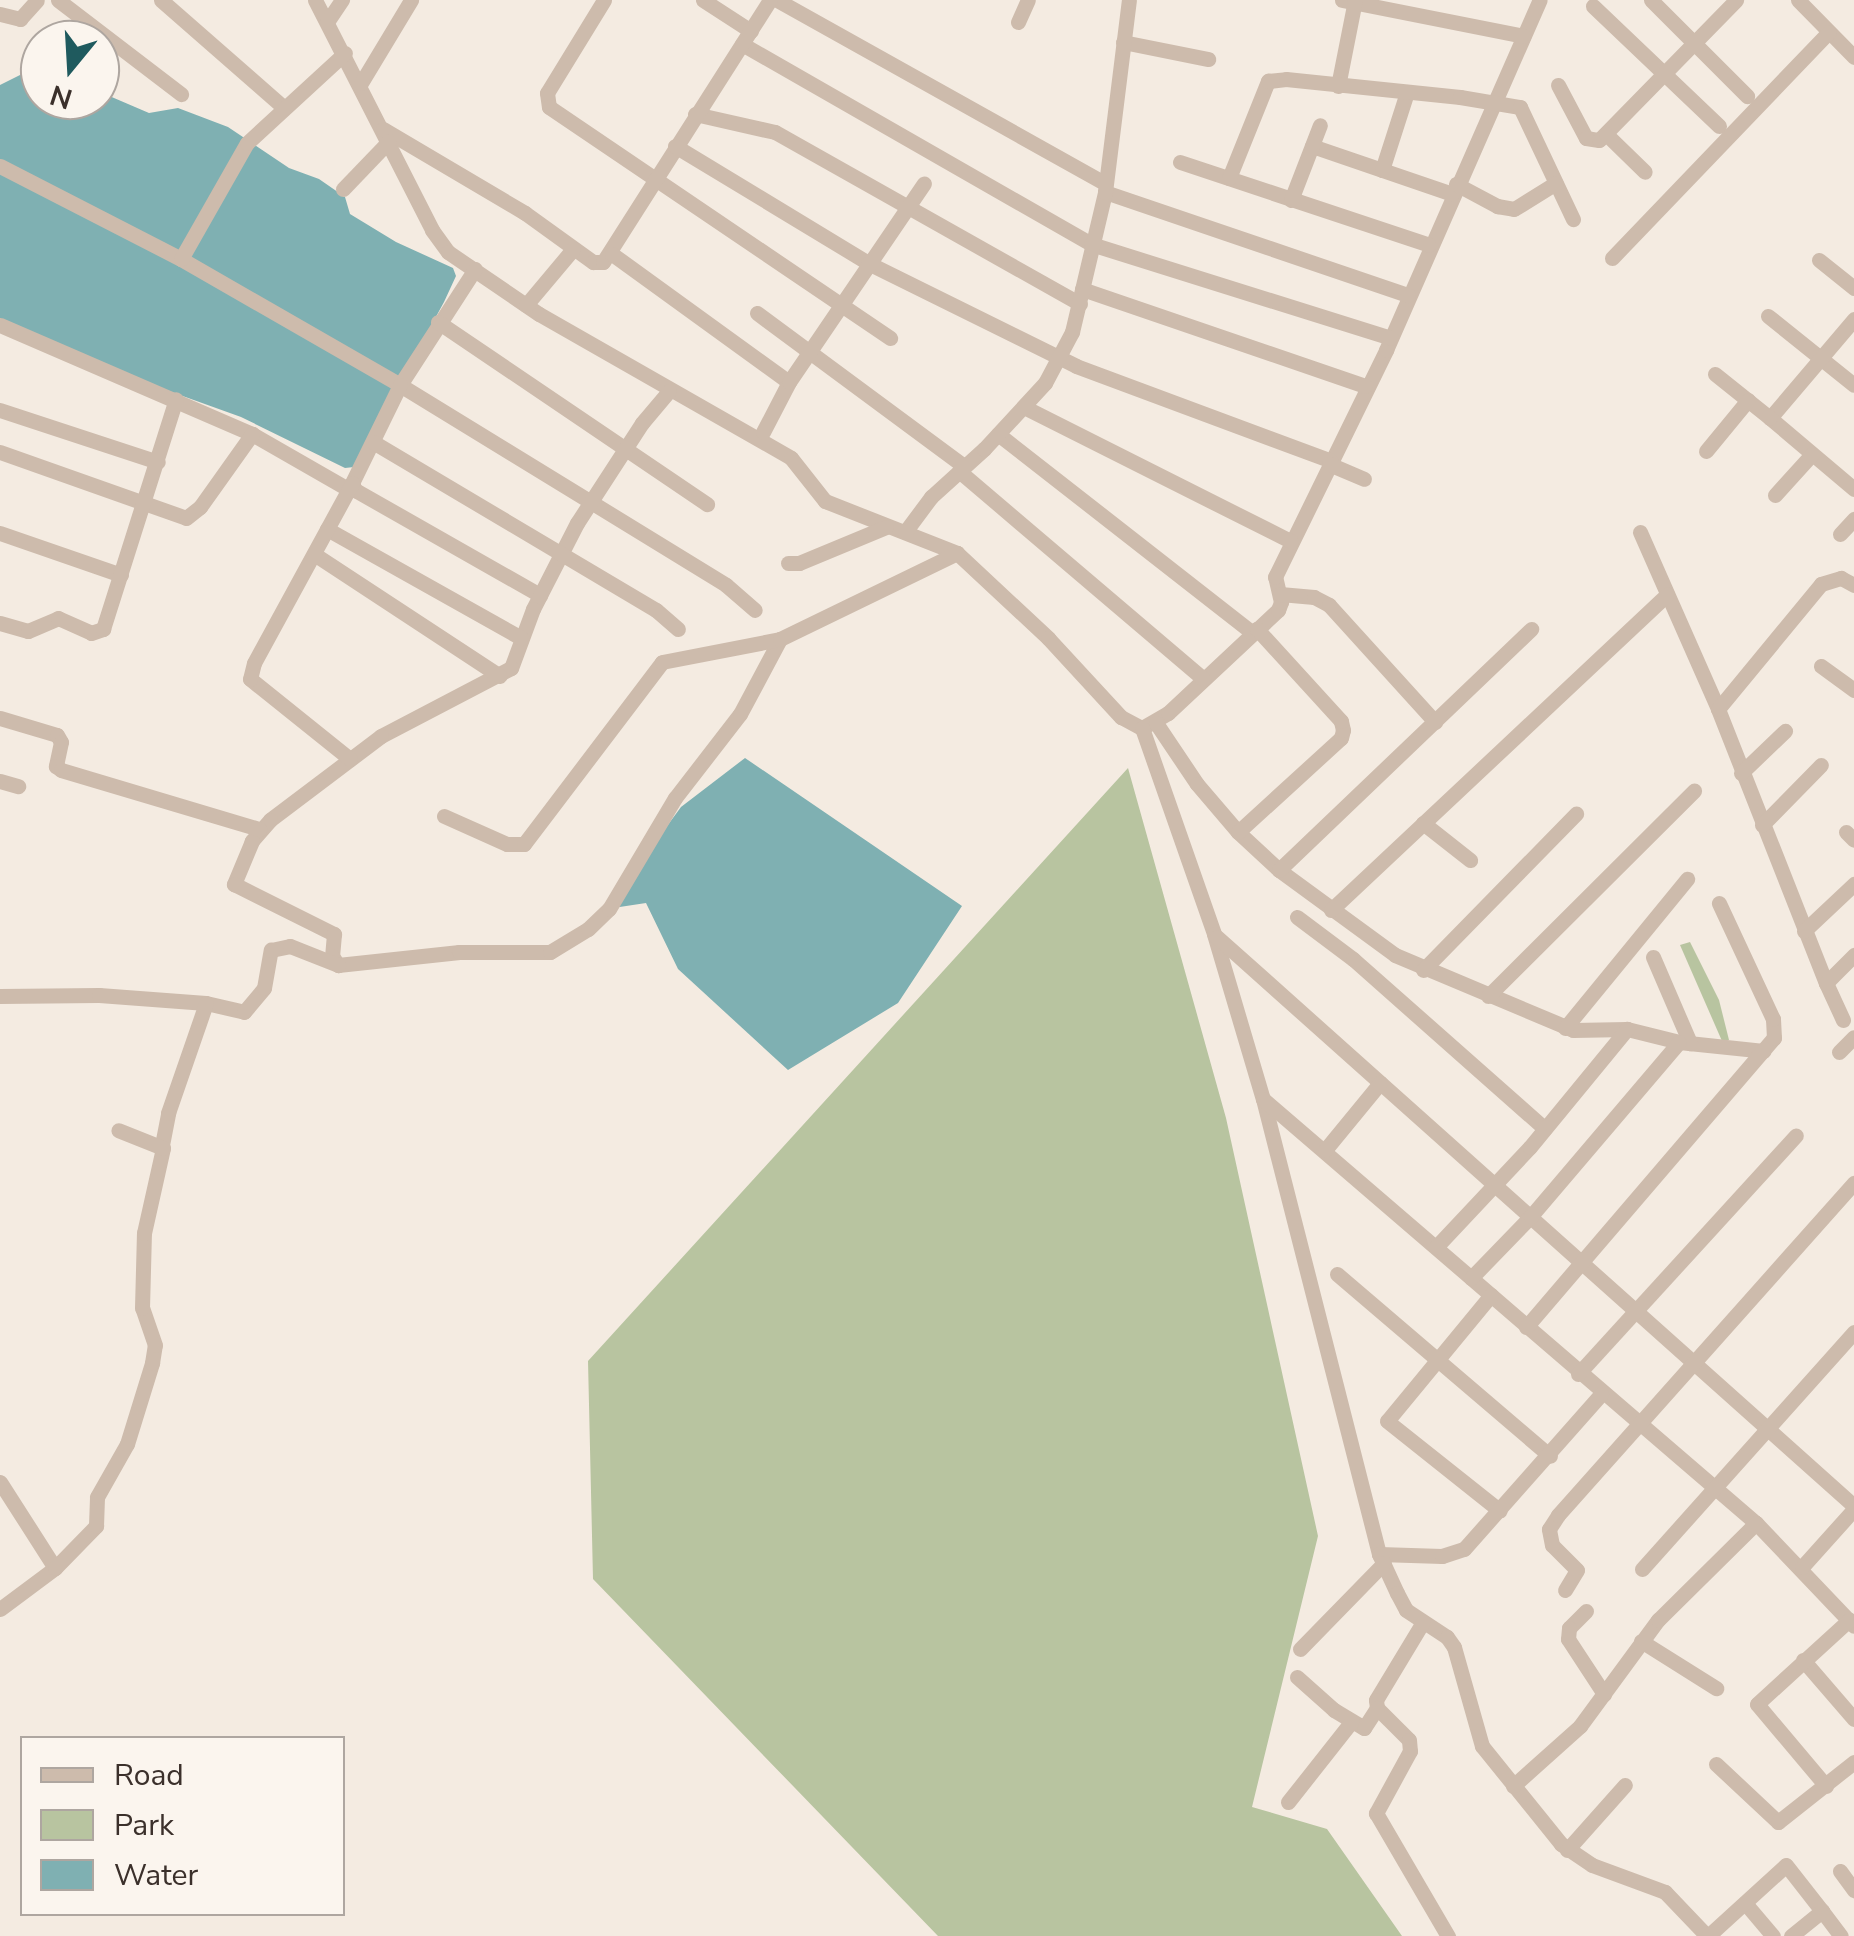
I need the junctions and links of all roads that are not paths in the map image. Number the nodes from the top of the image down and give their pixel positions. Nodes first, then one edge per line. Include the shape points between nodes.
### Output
1 (37, 0) edge
2 (58, 0) edge
3 (161, 0) edge
4 (316, 0) edge
5 (342, 0) edge
6 (411, 0) edge
7 (604, 0) edge
8 (704, 0) edge
9 (773, 0) edge
10 (1028, 0) edge
11 (1129, 0) edge
12 (1447, 0) edge
13 (1540, 0) edge
14 (1651, 0) edge
15 (1736, 0) edge
16 (1798, 0) edge
17 (1824, 0) edge
18 (1350, 1) edge
19 (1593, 6) dead end
20 (1810, 12) junction
21 (0, 14) edge
22 (1443, 17) junction
23 (327, 22) junction
24 (1018, 22) dead end
25 (1830, 32) junction
26 (1523, 36) junction
27 (747, 38) junction
28 (1123, 42) junction
29 (1694, 43) junction
30 (345, 53) junction
31 (1854, 57) edge
32 (1208, 60) dead end
33 (1666, 74) junction
34 (361, 84) junction
35 (1558, 85) dead end
36 (1338, 86) junction
37 (1407, 92) junction
38 (181, 94) dead end
39 (1747, 96) dead end
40 (1494, 104) junction
41 (282, 106) junction
42 (696, 114) junction
43 (1320, 125) dead end
44 (1719, 126) dead end
45 (1606, 134) junction
46 (386, 135) junction
47 (675, 146) junction
48 (1312, 146) junction
49 (1180, 162) dead end
50 (0, 166) edge
51 (1382, 170) junction
52 (1645, 172) dead end
53 (656, 177) junction
54 (1229, 178) junction
55 (924, 183) dead end
56 (1556, 183) junction
57 (342, 188) dead end
58 (1105, 188) junction
59 (1454, 189) junction
60 (1291, 200) junction
61 (908, 209) junction
62 (1573, 219) dead end
63 (1090, 244) junction
64 (1429, 245) junction
65 (573, 249) junction
66 (612, 254) junction
67 (1612, 258) dead end
68 (181, 260) junction
69 (1819, 260) dead end
70 (868, 263) junction
71 (475, 268) junction
72 (1854, 288) edge
73 (1408, 295) junction
74 (1081, 297) junction
75 (839, 304) junction
76 (526, 305) junction
77 (757, 313) dead end
78 (1768, 316) dead end
79 (1854, 319) edge
80 (438, 322) junction
81 (0, 324) edge
82 (890, 338) dead end
83 (1391, 338) junction
84 (808, 352) junction
85 (1061, 357) junction
86 (1820, 358) junction
87 (1716, 374) dead end
88 (789, 382) junction
89 (400, 384) junction
90 (1854, 385) edge
91 (1365, 386) junction
92 (668, 392) junction
93 (176, 399) junction
94 (1748, 400) junction
95 (1024, 407) junction
96 (0, 410) edge
97 (1770, 418) junction
98 (763, 432) dead end
99 (252, 434) junction
100 (998, 434) junction
101 (373, 442) junction
102 (624, 450) junction
103 (1706, 451) dead end
104 (0, 452) edge
105 (1812, 454) junction
106 (158, 462) junction
107 (1330, 463) junction
108 (962, 469) junction
109 (1364, 479) dead end
110 (350, 486) junction
111 (1854, 489) edge
112 (1775, 495) dead end
113 (590, 502) junction
114 (144, 504) junction
115 (707, 504) dead end
116 (1854, 519) edge
117 (886, 527) junction
118 (327, 529) junction
119 (905, 532) junction
120 (1640, 532) dead end
121 (0, 533) edge
122 (1840, 534) dead end
123 (1292, 541) junction
124 (561, 552) junction
125 (957, 553) junction
126 (314, 554) junction
127 (788, 563) dead end
128 (121, 575) junction
129 (1854, 585) edge
130 (540, 594) junction
131 (1280, 594) junction
132 (1667, 594) junction
133 (755, 610) dead end
134 (0, 623) edge
135 (678, 629) dead end
136 (1531, 629) dead end
137 (1255, 631) junction
138 (521, 638) junction
139 (780, 639) junction
140 (1821, 666) dead end
141 (500, 676) junction
142 (1203, 679) junction
143 (1854, 690) edge
144 (1718, 709) junction
145 (0, 718) edge
146 (1435, 722) junction
147 (1149, 725) junction
148 (1786, 732) dead end
149 (350, 758) junction
150 (1821, 765) dead end
151 (1741, 773) junction
152 (0, 781) edge
153 (18, 786) dead end
154 (1694, 791) dead end
155 (1576, 814) dead end
156 (444, 816) dead end
157 (1424, 823) junction
158 (1762, 825) junction
159 (259, 830) junction
160 (1238, 832) junction
161 (1470, 860) dead end
162 (1279, 870) junction
163 (1687, 880) dead end
164 (1854, 884) edge
165 (1719, 903) dead end
166 (1332, 910) junction
167 (1296, 917) dead end
168 (1804, 931) junction
169 (1214, 934) junction
170 (1369, 939) junction
171 (1854, 955) edge
172 (1353, 958) junction
173 (1653, 958) dead end
174 (338, 965) junction
175 (1423, 970) junction
176 (1826, 983) junction
177 (0, 996) edge
178 (1488, 996) junction
179 (206, 1003) junction
180 (1843, 1020) dead end
181 (1564, 1028) junction
182 (1628, 1029) junction
183 (1854, 1037) edge
184 (1685, 1042) junction
185 (1764, 1051) junction
186 (1840, 1052) dead end
187 (1380, 1083) junction
188 (1263, 1098) junction
189 (1544, 1129) junction
190 (118, 1130) dead end
191 (1796, 1135) dead end
192 (162, 1145) junction
193 (1325, 1150) junction
194 (1854, 1184) edge
195 (1495, 1185) junction
196 (1531, 1216) junction
197 (1436, 1247) junction
198 (1580, 1261) junction
199 (1337, 1274) dead end
200 (1471, 1278) junction
201 (1492, 1296) junction
202 (1633, 1308) junction
203 (1526, 1327) junction
204 (1854, 1332) edge
205 (1438, 1360) junction
206 (1693, 1361) junction
207 (1578, 1374) junction
208 (1601, 1394) junction
209 (1637, 1423) junction
210 (1769, 1426) junction
211 (1550, 1456) junction
212 (0, 1482) edge
213 (1713, 1490) junction
214 (1854, 1508) edge
215 (1500, 1511) junction
216 (1756, 1523) junction
217 (1381, 1558) junction
218 (1802, 1567) junction
219 (55, 1568) junction
220 (1642, 1568) dead end
221 (1564, 1590) dead end
222 (0, 1609) edge
223 (1586, 1611) dead end
224 (1423, 1622) junction
225 (1851, 1623) edge
226 (1642, 1641) junction
227 (1300, 1648) dead end
228 (1803, 1660) junction
229 (1298, 1677) dead end
230 (1716, 1688) dead end
231 (1604, 1694) junction
232 (1377, 1708) junction
233 (1854, 1719) edge
234 (1352, 1721) junction
235 (1854, 1762) edge
236 (1716, 1764) dead end
237 (1625, 1784) dead end
238 (1513, 1786) junction
239 (1826, 1786) junction
240 (1288, 1802) dead end
241 (1567, 1850) junction
242 (1840, 1871) dead end
243 (1854, 1890) edge
244 (1745, 1904) junction
245 (1822, 1911) junction
246 (1448, 1936) edge
247 (1708, 1936) edge
248 (1773, 1936) edge
249 (1791, 1936) edge
250 (1841, 1936) edge

1 - 21 street via 20,19
2 - 38 street
3 - 41 street
4 - 23 street
5 - 23 street
6 - 34 street
7 - 53 street via 546,101
8 - 27 street
9 - 27 street
9 - 58 street
10 - 24 street
11 - 28 street
12 - 22 street
13 - 26 street
14 - 29 street
15 - 29 street
16 - 20 street
17 - 20 street
18 - 22 street
18 - 36 street
19 - 33 street
20 - 25 street
22 - 26 street
23 - 30 street
25 - 31 street
25 - 67 street
26 - 40 street
27 - 42 street
27 - 63 street
28 - 32 street
28 - 58 street
29 - 33 street
29 - 39 street
30 - 34 street
30 - 41 street
33 - 44 street
33 - 45 street
34 - 46 street
35 - 45 street via 1586,138
36 - 37 street
36 - 54 street via 1268,81
37 - 40 street
37 - 51 street
40 - 56 street via 1520,107
40 - 59 street
41 - 68 street via 238,156
42 - 47 street
42 - 61 street via 775,132
43 - 48 street
45 - 52 street
46 - 57 street
46 - 65 street via 525,213
46 - 71 street via 439,242
47 - 53 street
47 - 70 street
48 - 51 street
48 - 60 street
49 - 54 street
50 - 68 street
51 - 59 street
53 - 66 street
53 - 75 street
54 - 60 street
55 - 61 street
56 - 59 street via 1514,209
56 - 62 street
58 - 63 street
58 - 73 street
59 - 64 street
60 - 64 street
61 - 70 street
61 - 74 street
63 - 74 street
63 - 83 street
64 - 73 street
65 - 66 street via 593,262
65 - 76 street
66 - 88 street
68 - 89 street
69 - 72 street
70 - 75 street
70 - 85 street
71 - 76 street
71 - 80 street
73 - 83 street
74 - 85 street
74 - 91 street
75 - 82 street
75 - 84 street
76 - 92 street
77 - 84 street
78 - 86 street
79 - 86 street
80 - 89 street
80 - 102 street
81 - 93 street
83 - 91 street
84 - 88 street
84 - 108 street
85 - 95 street
85 - 107 street
86 - 90 street
86 - 97 street
87 - 94 street
88 - 98 street
89 - 101 street
89 - 113 street
91 - 107 street
92 - 102 street
92 - 117 street via 791,458 825,501
93 - 99 street
93 - 106 street
94 - 97 street
94 - 103 street
95 - 100 street
95 - 123 street
96 - 106 street
97 - 105 street
99 - 110 street
99 - 114 street via 193,515 179,517
100 - 108 street
100 - 137 street
101 - 110 street
101 - 124 street
102 - 113 street
102 - 115 street
104 - 114 street
105 - 111 street
105 - 112 street
106 - 114 street
107 - 109 street
107 - 123 street
108 - 119 street
108 - 142 street
110 - 118 street
110 - 130 street
113 - 124 street
113 - 133 street via 726,585
114 - 128 street
116 - 122 street
117 - 119 street
117 - 127 street
118 - 126 street
118 - 138 street
119 - 125 street
120 - 132 street
121 - 128 street
123 - 131 street via 1275,577
124 - 130 street
124 - 135 street
125 - 139 street
125 - 147 street via 1121,717
126 - 141 street
126 - 149 street via 250,679
128 - 134 street via 100,633 58,618 28,631
129 - 144 street via 1841,578 1821,584
130 - 138 street
131 - 137 street via 1278,610
131 - 146 street via 1329,605
132 - 144 street
132 - 157 street
136 - 146 street
137 - 142 street
137 - 160 street via 1343,730
138 - 141 street via 517,659
139 - 156 street via 662,662 524,844 508,844
139 - 174 street via 740,714 683,786 609,910 588,929 550,952 459,952
140 - 143 street
141 - 149 street via 406,720
142 - 147 street
144 - 151 street
145 - 159 street via 57,735 61,770
146 - 162 street
147 - 160 street
147 - 169 street
148 - 151 street
149 - 159 street
150 - 158 street
151 - 158 street
152 - 153 street
154 - 178 street
155 - 175 street
157 - 161 street
157 - 166 street
158 - 168 street
159 - 174 street via 234,884 334,934
160 - 162 street
162 - 166 street
163 - 181 street
164 - 168 street
165 - 185 street via 1777,1031
166 - 170 street
167 - 172 street
168 - 176 street
169 - 187 street
169 - 188 street
170 - 172 street
170 - 175 street
171 - 176 street
172 - 189 street
173 - 184 street
174 - 179 street via 290,946 271,950 264,988 244,1012
175 - 178 street
176 - 180 street
177 - 179 street
178 - 181 street
179 - 192 street
181 - 182 street
182 - 184 street
182 - 189 street
183 - 186 street
184 - 185 street
184 - 196 street
185 - 198 street
187 - 193 street
187 - 195 street
188 - 193 street
188 - 217 street
189 - 195 street
190 - 192 street
191 - 202 street
192 - 219 street via 144,1234 142,1308 155,1346 152,1363 127,1444 98,1497 96,1526
193 - 197 street
194 - 206 street
195 - 196 street
195 - 197 street
196 - 198 street
196 - 200 street
197 - 200 street
198 - 202 street
198 - 203 street
199 - 205 street
200 - 201 street
201 - 203 street
201 - 205 street
202 - 206 street
202 - 207 street
203 - 207 street
204 - 210 street
205 - 211 street
205 - 215 street via 1388,1421
206 - 209 street
206 - 210 street
207 - 208 street
208 - 209 street
208 - 211 street
209 - 213 street
209 - 221 street via 1549,1528 1552,1545 1577,1570
210 - 213 street
210 - 214 street
211 - 215 street
212 - 219 street
213 - 216 street
213 - 220 street
214 - 218 street
215 - 217 street via 1452,1554
216 - 218 street
216 - 226 street
217 - 224 street via 1406,1610
217 - 227 street
218 - 225 street
219 - 222 street
223 - 231 street via 1569,1628 1568,1639
224 - 232 street
224 - 238 street via 1454,1647 1482,1746
225 - 228 street
226 - 230 street
226 - 231 street
228 - 233 street
228 - 239 street via 1756,1704
229 - 234 street
231 - 238 street via 1580,1726
232 - 234 street via 1364,1728
232 - 246 street via 1409,1740 1410,1751 1376,1813
234 - 240 street
235 - 239 street
236 - 239 street via 1778,1822
237 - 241 street
238 - 241 street
241 - 247 street via 1665,1892
242 - 243 street
244 - 245 street via 1786,1865
244 - 247 street
244 - 248 street
245 - 249 street
245 - 250 street

